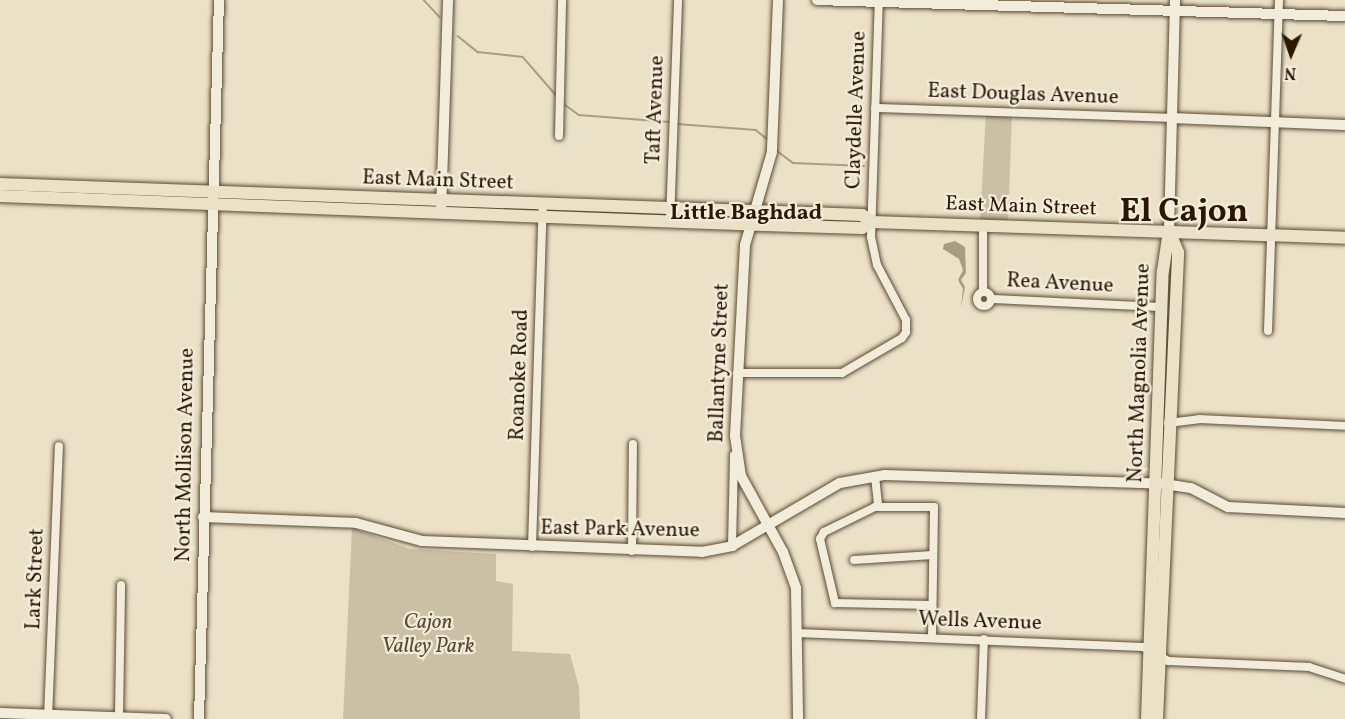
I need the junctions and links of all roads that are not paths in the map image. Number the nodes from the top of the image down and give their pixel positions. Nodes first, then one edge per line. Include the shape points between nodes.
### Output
1 (219, 0) edge
2 (448, 0) edge
3 (562, 0) edge
4 (678, 0) edge
5 (778, 0) edge
6 (818, 0) edge
7 (1175, 0) edge
8 (1279, 0) edge
9 (879, 1) edge
10 (977, 2) edge
11 (1078, 4) edge
12 (1175, 12) junction
13 (1279, 15) junction
14 (1345, 16) edge
15 (875, 108) junction
16 (1170, 118) junction
17 (1275, 122) junction
18 (1345, 125) edge
19 (559, 135) dead end
20 (0, 184) edge
21 (0, 196) edge
22 (214, 199) junction
23 (441, 206) junction
24 (543, 210) junction
25 (670, 214) junction
26 (751, 218) junction
27 (872, 222) junction
28 (983, 225) junction
29 (1169, 231) junction
30 (1271, 235) junction
31 (1345, 238) edge
32 (983, 291) junction
33 (992, 299) junction
34 (1161, 307) junction
35 (1174, 323) junction
36 (1268, 331) dead end
37 (737, 373) junction
38 (1165, 381) junction
39 (1168, 423) junction
40 (1345, 426) edge
41 (735, 436) junction
42 (633, 444) dead end
43 (59, 446) dead end
44 (875, 476) junction
45 (1161, 484) junction
46 (878, 507) junction
47 (1345, 513) edge
48 (202, 517) junction
49 (768, 523) junction
50 (732, 546) junction
51 (532, 547) junction
52 (632, 551) junction
53 (933, 555) junction
54 (854, 560) dead end
55 (121, 585) dead end
56 (932, 605) junction
57 (797, 633) junction
58 (932, 638) junction
59 (984, 639) junction
60 (1154, 653) junction
61 (1345, 679) edge
62 (0, 712) edge
63 (48, 717) edge
64 (119, 717) junction
65 (166, 719) edge
66 (199, 719) edge
67 (798, 719) edge
68 (981, 719) edge
69 (1148, 719) edge
70 (1157, 719) edge

1 - 22 street, North Mollison Avenue
2 - 23 street
3 - 19 street
4 - 25 street, Taft Avenue
5 - 26 street, Ballantyne Street via 772,152
6 - 9 street
7 - 12 street
8 - 13 street
9 - 10 street
9 - 15 street, Claydelle Avenue
10 - 11 street
11 - 12 street
12 - 13 street
12 - 16 street
13 - 14 street
13 - 17 street
15 - 16 street, East Douglas Avenue
15 - 27 street, Claydelle Avenue
16 - 17 street
16 - 29 street
17 - 18 street
17 - 30 street
20 - 22 main road, East Main Street
21 - 22 main road, East Main Street
22 - 23 main road, East Main Street
22 - 48 street, North Mollison Avenue
23 - 24 main road, East Main Street
24 - 25 main road, East Main Street
24 - 51 street, Roanoke Road
25 - 26 main road, East Main Street
26 - 27 main road, East Main Street via 862,228
26 - 37 street, Ballantyne Street via 744,251
27 - 28 main road, East Main Street
27 - 37 street, Claydelle Avenue via 877,265 906,320 902,338 842,374
28 - 29 main road, East Main Street
28 - 32 street, Rea Avenue
29 - 30 main road, East Main Street
29 - 34 main road, North Magnolia Avenue
29 - 35 main road, North Magnolia Avenue via 1178,252
30 - 31 main road, East Main Street
30 - 36 street
32 - 33 street
32 - 33 street via 978,295 979,304 988,305
33 - 34 street, Rea Avenue
34 - 35 main road via 1170,312
34 - 38 main road, North Magnolia Avenue
35 - 38 main road, North Magnolia Avenue
37 - 41 street, Ballantyne Street
38 - 39 main road, North Magnolia Avenue
38 - 45 main road, North Magnolia Avenue
39 - 40 street via 1199,419
39 - 45 main road, North Magnolia Avenue
41 - 49 street, Ballantyne Street via 741,476
41 - 50 street
42 - 52 street
43 - 63 street, Lark Street
44 - 45 street, East Park Avenue
44 - 46 street
44 - 49 street, East Park Avenue via 823,490
45 - 47 street, East Park Avenue via 1191,488 1228,507
45 - 60 main road, North Magnolia Avenue
46 - 53 street via 934,507
46 - 56 street via 824,532 820,539 835,603
48 - 51 street, East Park Avenue via 356,523 422,542
48 - 66 street, North Mollison Avenue
49 - 50 street, East Park Avenue
49 - 57 street, Ballantyne Street via 796,588
50 - 52 street, East Park Avenue via 702,552
51 - 52 street, East Park Avenue
53 - 54 street
53 - 56 street
55 - 64 street
56 - 58 street
57 - 58 street, Wells Avenue
57 - 67 street, Ballantyne Street
58 - 59 street, Wells Avenue
59 - 60 street, Wells Avenue
59 - 68 street
60 - 61 street, Wells Avenue via 1186,663 1309,667
60 - 69 main road, North Magnolia Avenue
60 - 70 main road, North Magnolia Avenue
62 - 63 street
63 - 64 street
64 - 65 street

